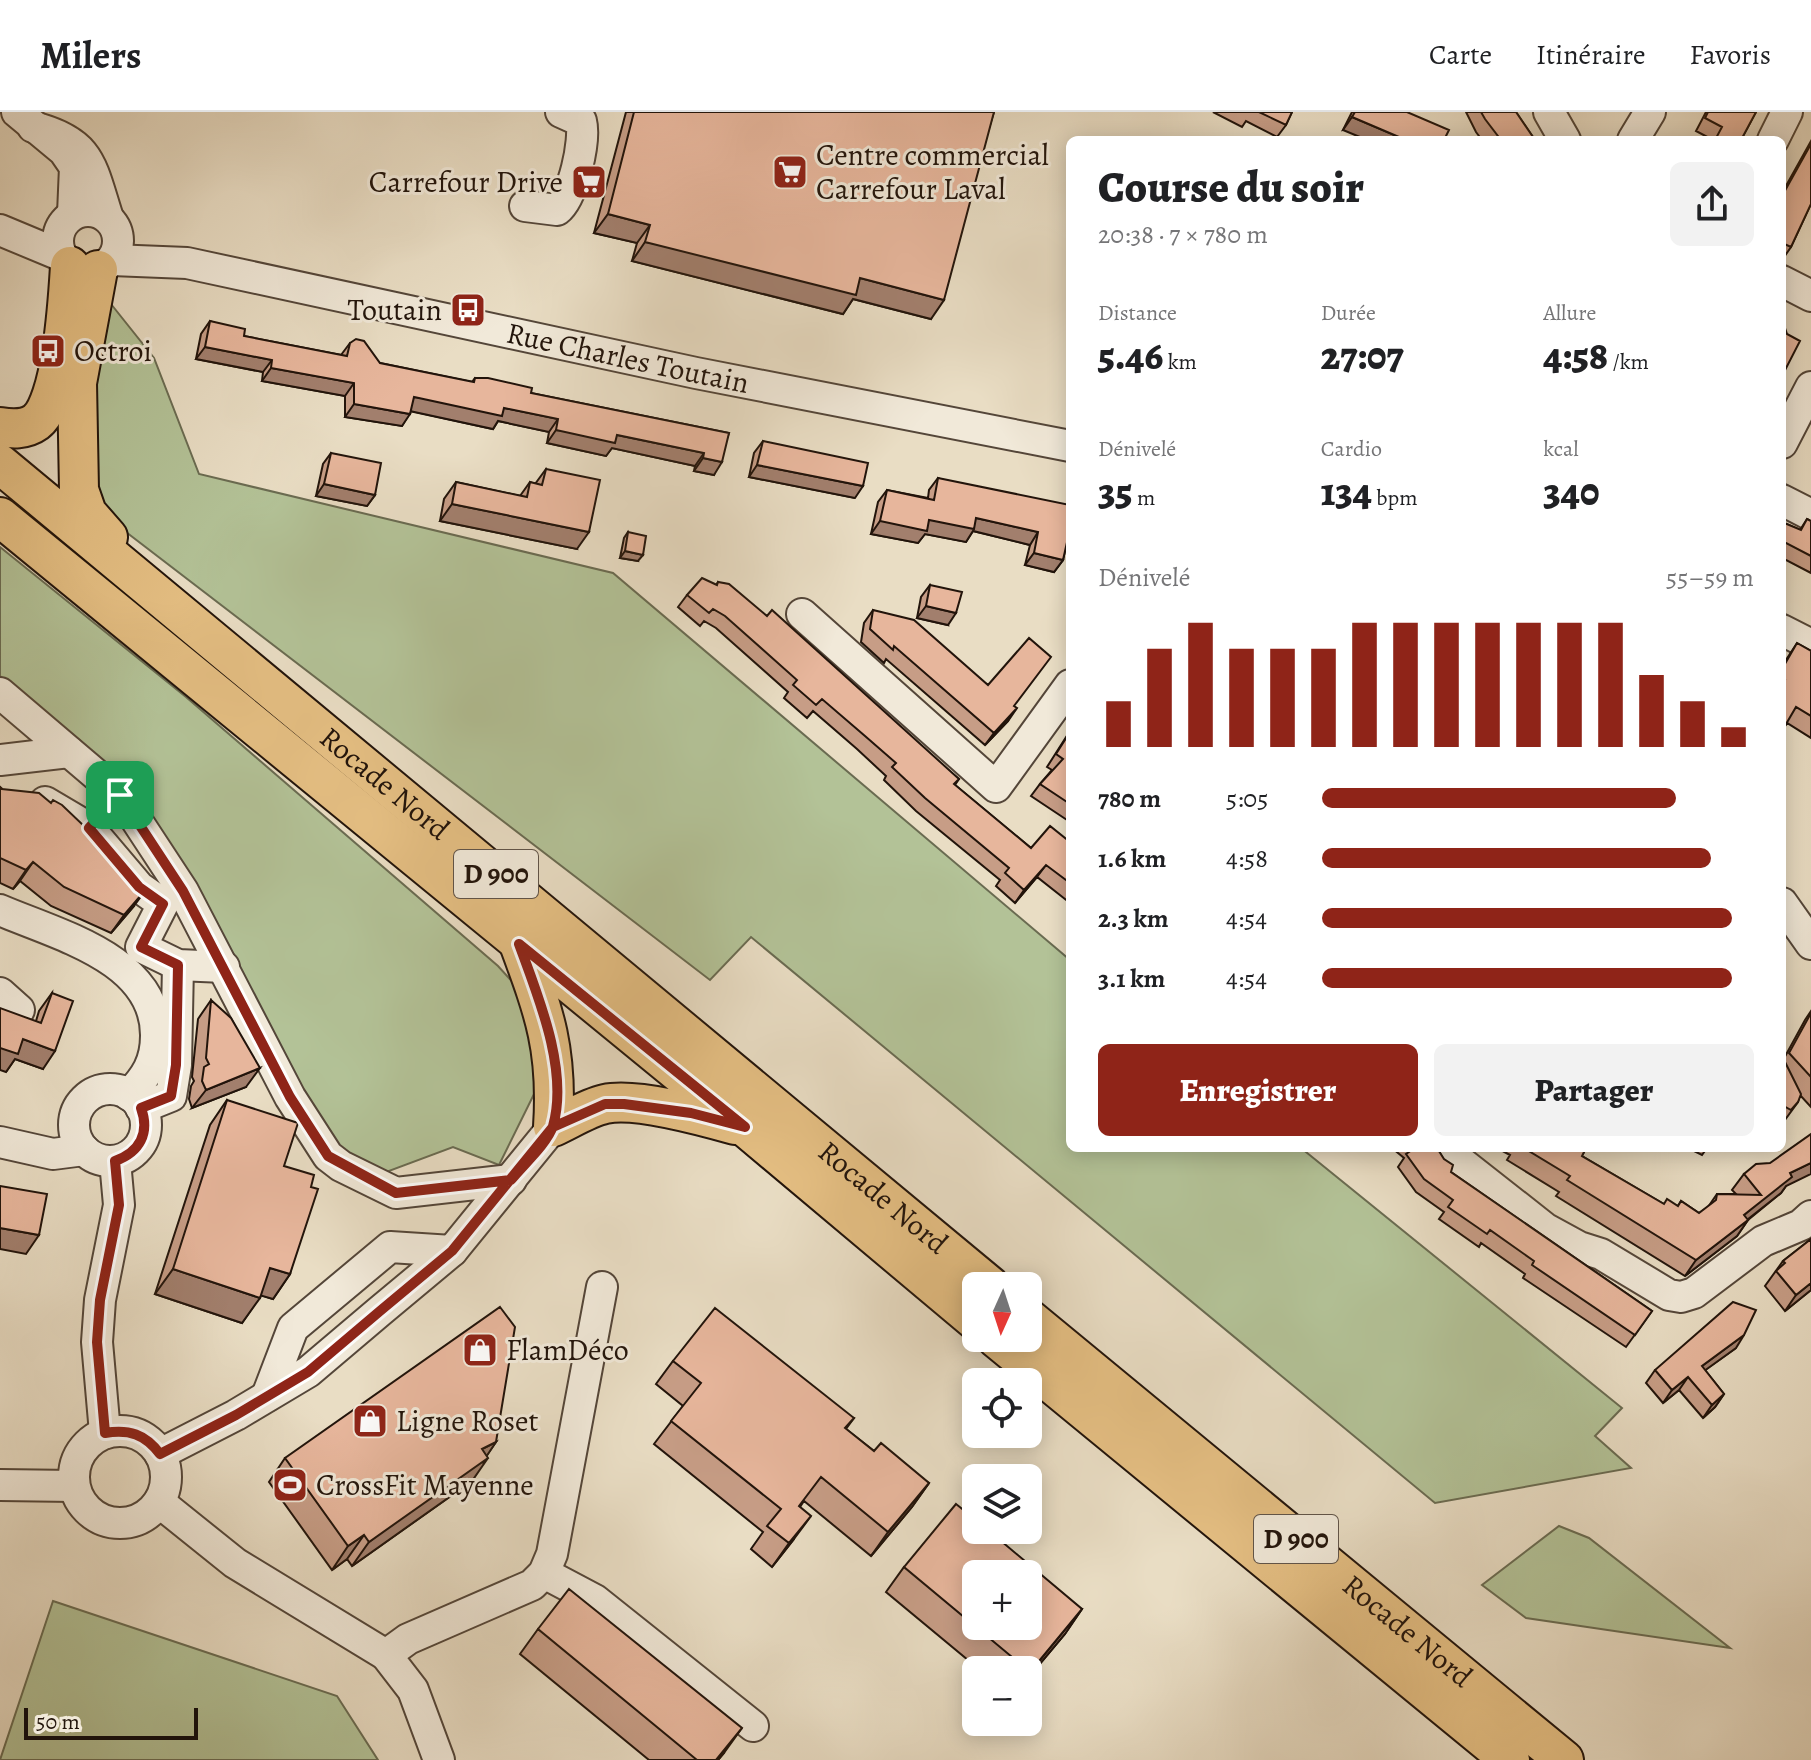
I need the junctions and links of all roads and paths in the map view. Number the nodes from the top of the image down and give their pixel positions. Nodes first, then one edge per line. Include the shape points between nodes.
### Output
1 (561, 112) edge
2 (1549, 112) edge
3 (1650, 112) edge
4 (1787, 112) edge
5 (25, 119) edge
6 (1563, 136) edge
7 (1635, 136) edge
8 (1775, 136) edge
9 (525, 206) dead end
10 (69, 218) junction
11 (0, 223) edge
12 (112, 224) junction
13 (0, 230) edge
14 (85, 263) junction
15 (187, 263) junction
16 (1786, 283) edge
17 (1811, 296) edge
18 (1811, 387) edge
19 (0, 427) edge
20 (1786, 435) edge
21 (1066, 445) edge
22 (0, 464) edge
23 (1786, 502) edge
24 (1811, 515) edge
25 (0, 517) edge
26 (149, 586) junction
27 (802, 614) dead end
28 (1786, 632) edge
29 (1811, 645) edge
30 (1066, 691) edge
31 (0, 693) edge
32 (69, 752) junction
33 (0, 760) edge
34 (33, 794) edge
35 (120, 795) junction
36 (89, 828) junction
37 (1786, 909) edge
38 (0, 910) edge
39 (519, 944) junction
40 (1811, 944) edge
41 (178, 965) junction
42 (224, 967) junction
43 (135, 1101) junction
44 (553, 1127) junction
45 (745, 1127) junction
46 (0, 1142) edge
47 (84, 1150) junction
48 (1448, 1152) edge
49 (115, 1161) junction
50 (511, 1180) junction
51 (1811, 1216) edge
52 (452, 1251) junction
53 (973, 1272) edge
54 (602, 1287) dead end
55 (962, 1309) edge
56 (1042, 1330) edge
57 (1013, 1352) edge
58 (267, 1396) junction
59 (105, 1433) junction
60 (160, 1454) junction
61 (0, 1485) edge
62 (74, 1486) junction
63 (159, 1502) junction
64 (544, 1573) junction
65 (386, 1655) junction
66 (753, 1726) dead end
67 (439, 1760) edge
68 (1510, 1760) edge
69 (1564, 1760) edge

1 - 9 street via 581,121 584,134 568,196 557,210
2 - 6 street
3 - 7 street
4 - 8 street
5 - 10 street via 75,167
5 - 12 street via 67,138 88,158
10 - 11 street, Rue Charles Toutain
10 - 12 street, Rue Charles Toutain via 91,211
10 - 14 street via 57,238
12 - 14 street via 118,245
12 - 15 street, Rue Charles Toutain
13 - 14 street, Rue Charles Toutain
14 - 15 street, Rue Charles Toutain
14 - 19 main road via 67,302 48,406 37,422 18,429
14 - 26 main road via 88,307 77,383 79,490 87,513
15 - 21 street, Rue Charles Toutain via 696,373
16 - 17 street
18 - 20 street
22 - 26 main road, Rocade Nord / D 900
23 - 24 street
25 - 39 main road, Rocade Nord / D 900
26 - 53 main road, Rocade Nord / D 900
27 - 30 street via 996,787
28 - 29 street
31 - 32 street
32 - 33 street
32 - 35 street
34 - 36 street
35 - 36 street
35 - 42 street via 183,891
36 - 41 street via 139,887 163,904 141,947
37 - 40 street
38 - 43 street via 92,951 138,980 153,1003 156,1052
39 - 44 main road via 546,1019 556,1078
39 - 45 main road, Rocade Nord / D 900
41 - 42 street
41 - 43 street via 171,1096
42 - 50 street via 320,1168 396,1193
43 - 47 street via 106,1089 86,1098 78,1107 74,1129
43 - 49 street via 145,1118 142,1141
44 - 45 main road via 605,1104 691,1113
44 - 50 street
45 - 55 main road, Rocade Nord / D 900
46 - 47 street via 53,1154
47 - 49 street
48 - 51 street via 1546,1229 1669,1295 1694,1293 1763,1241
49 - 59 street via 119,1205 97,1342
50 - 52 street
52 - 58 street via 308,1372
52 - 58 street via 390,1247 293,1328
54 - 64 street via 562,1508
56 - 69 main road, Rocade Nord / D 900
57 - 68 main road, Rocade Nord / D 900
58 - 60 street
59 - 60 street via 136,1433
59 - 62 street via 93,1438 76,1460
60 - 63 street via 167,1478
61 - 62 street
62 - 63 street via 90,1513 119,1523 148,1514
63 - 65 street via 235,1563
64 - 65 street via 532,1585 408,1639
64 - 66 street via 595,1600
65 - 67 street via 413,1690

